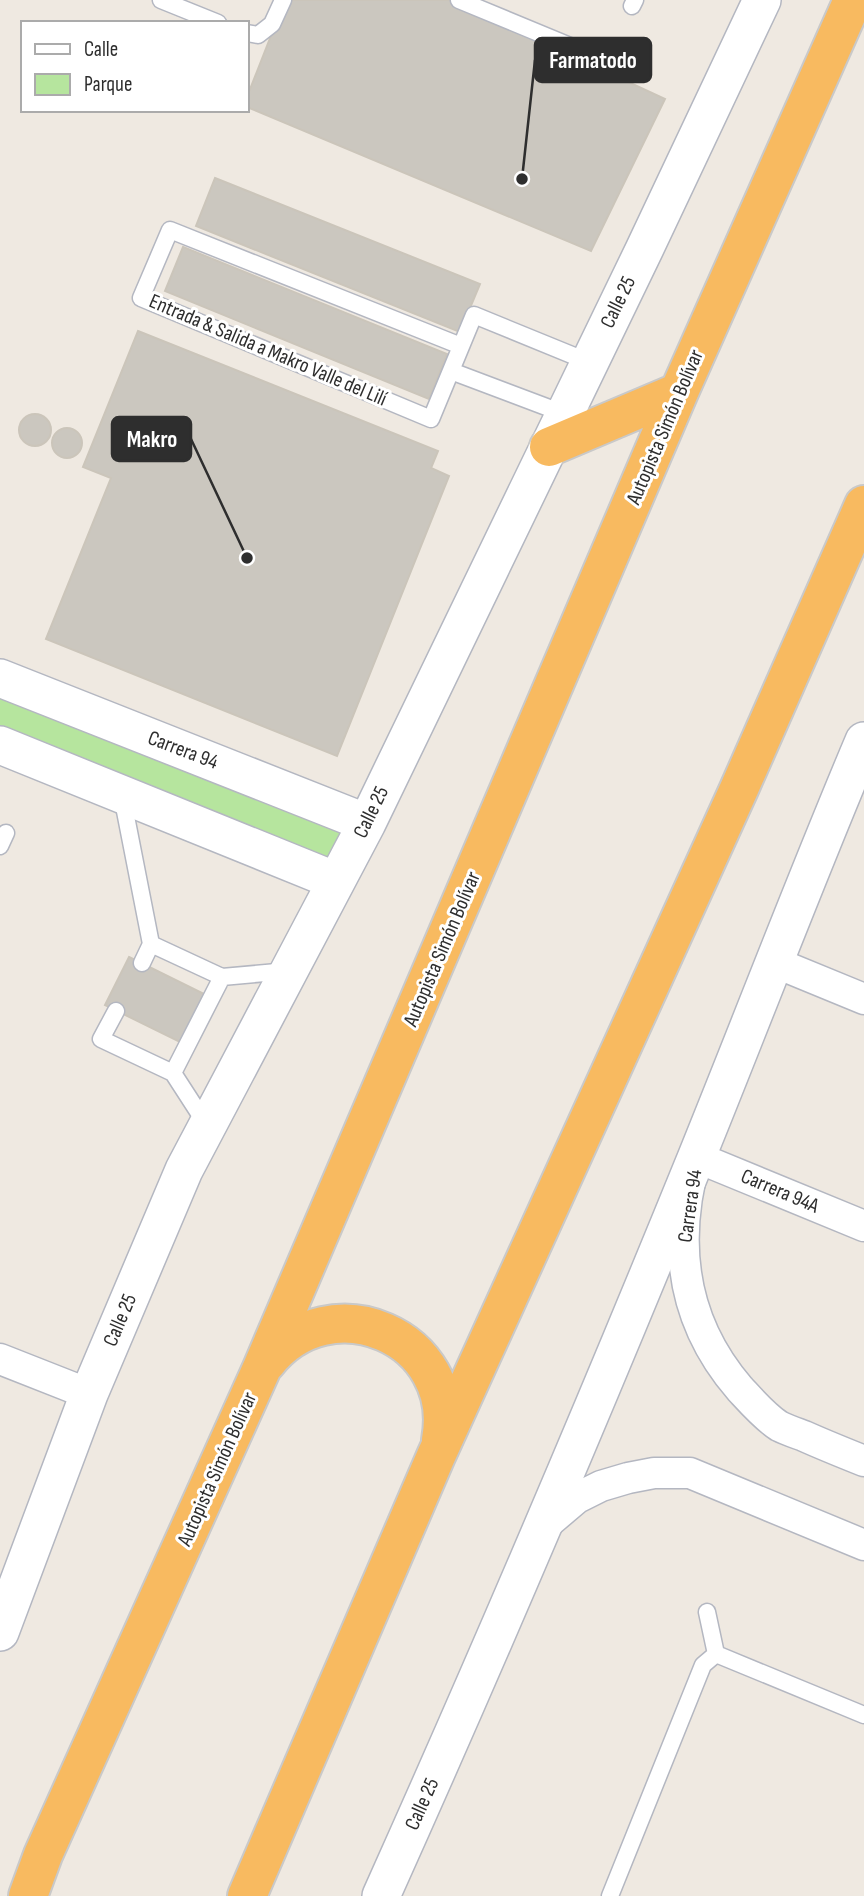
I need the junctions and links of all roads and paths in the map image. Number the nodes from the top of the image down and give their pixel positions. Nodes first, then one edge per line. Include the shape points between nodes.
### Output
1 (161, 0) edge
2 (283, 0) edge
3 (459, 0) edge
4 (762, 0) edge
5 (853, 0) edge
6 (213, 21) edge
7 (248, 33) edge
8 (623, 68) dead end
9 (461, 346) junction
10 (589, 362) junction
11 (451, 371) junction
12 (679, 392) junction
13 (557, 431) junction
14 (864, 505) edge
15 (0, 678) edge
16 (0, 745) edge
17 (862, 753) edge
18 (121, 793) junction
19 (367, 822) junction
20 (336, 881) junction
21 (151, 944) junction
22 (774, 962) junction
23 (142, 963) dead end
24 (289, 971) junction
25 (222, 977) junction
26 (864, 999) edge
27 (116, 1011) dead end
28 (173, 1073) junction
29 (207, 1126) junction
30 (696, 1157) junction
31 (864, 1226) edge
32 (0, 1359) edge
33 (262, 1368) junction
34 (89, 1394) junction
35 (436, 1456) junction
36 (864, 1461) edge
37 (541, 1529) junction
38 (864, 1545) edge
39 (707, 1612) dead end
40 (0, 1632) edge
41 (716, 1654) junction
42 (864, 1715) edge
43 (43, 1855) junction
44 (8, 1896) edge
45 (28, 1896) edge
46 (247, 1896) edge
47 (381, 1896) edge
48 (610, 1896) edge

1 - 6 lane
2 - 7 lane via 272,24 258,35
3 - 8 lane
4 - 10 street, Calle 25
5 - 12 highway, Autopista Simón Bolívar
9 - 10 lane, Entrada & Salida a Makro Valle del Lilí via 474,315
9 - 11 lane, Entrada & Salida a Makro Valle del Lilí
9 - 11 lane, Entrada & Salida a Makro Valle del Lilí via 170,230 141,298 431,419
10 - 13 street, Calle 25
11 - 13 lane
12 - 13 highway
12 - 33 highway, Autopista Simón Bolívar
13 - 19 street, Calle 25
14 - 35 highway
15 - 19 street, Carrera 94
16 - 18 street
17 - 22 street, Calle 25
18 - 20 street
18 - 21 lane
19 - 20 street, Calle 25
20 - 24 street, Calle 25
21 - 23 lane
21 - 25 lane
22 - 26 street
22 - 30 street, Calle 25
24 - 25 lane
24 - 29 street, Calle 25
25 - 28 lane
27 - 28 lane via 101,1039
28 - 29 lane
29 - 34 street, Calle 25
30 - 31 street, Carrera 94A
30 - 36 street, Carrera 94 via 686,1199 683,1254 690,1295 708,1342 753,1404 780,1426
30 - 37 street, Calle 25
32 - 34 street
33 - 35 highway via 283,1345 310,1329 346,1323 383,1330 414,1352 436,1382 443,1419
33 - 43 highway, Autopista Simón Bolívar
34 - 40 street, Calle 25
35 - 46 highway
37 - 38 street via 577,1498 601,1486 654,1473 690,1473
37 - 47 street, Calle 25
39 - 41 lane
41 - 42 lane
41 - 48 lane via 703,1665
43 - 44 highway
43 - 45 highway, Autopista Simón Bolívar

